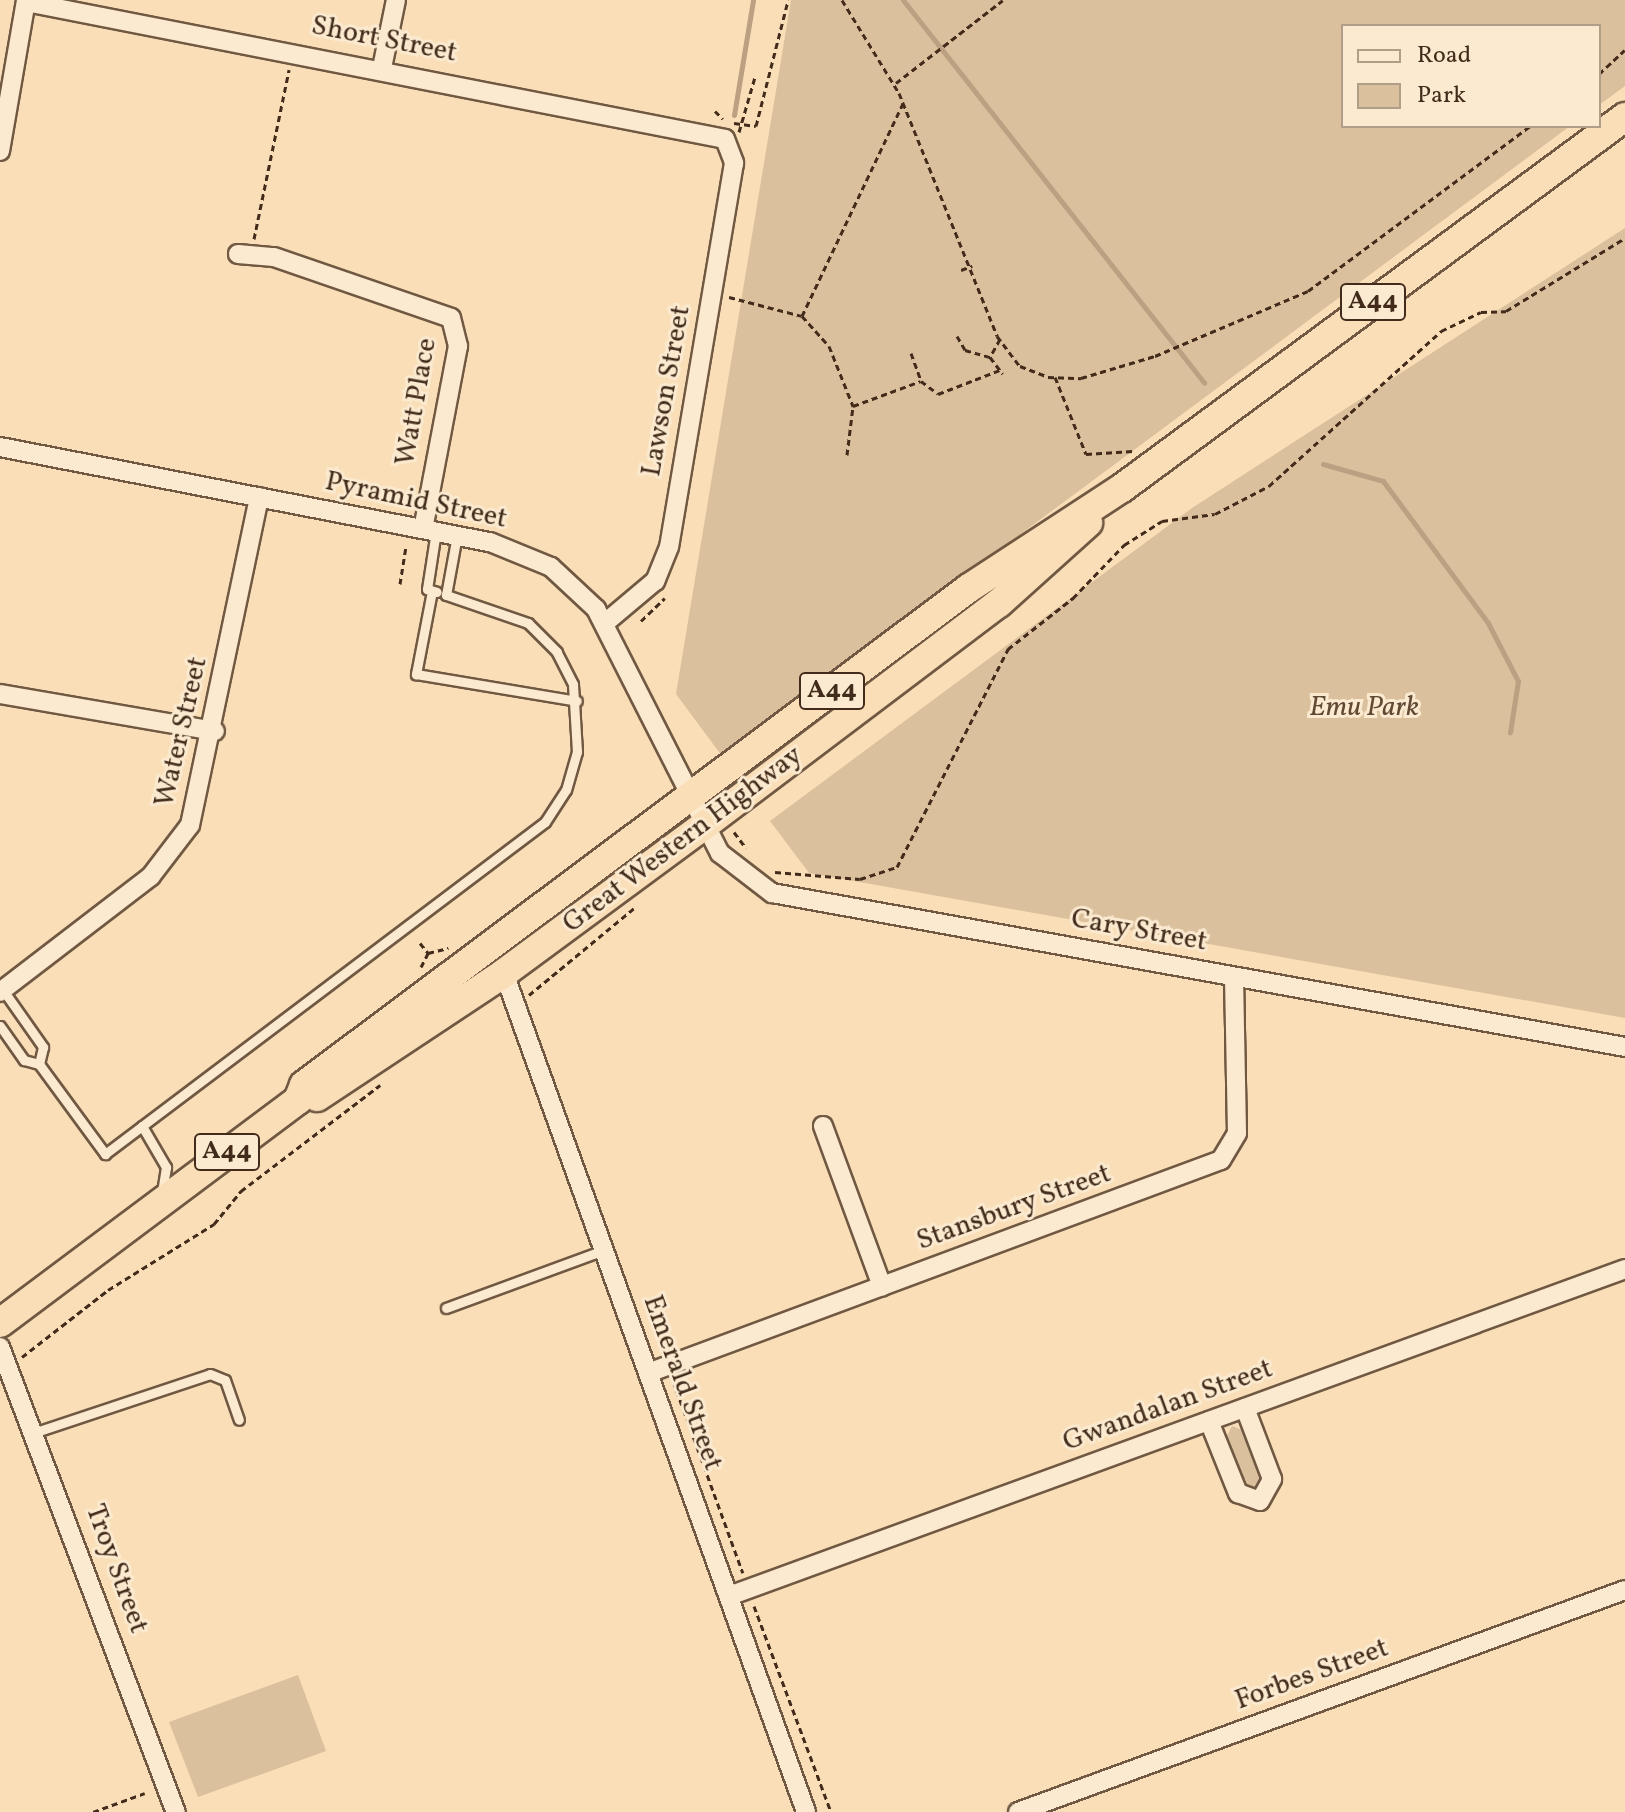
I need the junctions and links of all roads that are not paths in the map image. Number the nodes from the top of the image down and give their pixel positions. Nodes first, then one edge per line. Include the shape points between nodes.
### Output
1 (396, 0) edge
2 (26, 1) edge
3 (382, 68) junction
4 (1625, 117) edge
5 (728, 142) joint
6 (0, 151) edge
7 (244, 255) road end
8 (0, 447) edge
9 (1122, 488) junction
10 (259, 497) junction
11 (430, 530) junction
12 (457, 535) junction
13 (430, 590) junction
14 (446, 595) junction
15 (605, 623) junction
16 (0, 694) edge
17 (577, 701) junction
18 (215, 731) junction
19 (694, 794) junction
20 (717, 828) junction
21 (504, 973) junction
22 (1234, 977) junction
23 (1, 991) edge
24 (0, 1026) edge
25 (1625, 1047) edge
26 (39, 1064) junction
27 (298, 1100) junction
28 (142, 1126) junction
29 (823, 1126) dead end
30 (156, 1205) junction
31 (604, 1250) junction
32 (1625, 1269) edge
33 (882, 1286) junction
34 (446, 1308) dead end
35 (0, 1323) edge
36 (0, 1347) edge
37 (648, 1373) junction
38 (1245, 1408) junction
39 (239, 1420) dead end
40 (1209, 1421) junction
41 (36, 1432) junction
42 (1625, 1590) edge
43 (729, 1596) junction
44 (176, 1812) edge
45 (806, 1812) edge
46 (1018, 1812) edge

1 - 3 street
2 - 3 street, Short Street
2 - 6 street
3 - 5 street, Short Street via 710,132
4 - 9 highway, Great Western Highway / A44
5 - 15 street, Lawson Street via 734,163 669,547 655,581
7 - 11 street, Watt Place via 434,306 451,318 458,346
8 - 10 street, Pyramid Street
9 - 19 highway, Great Western Highway / A44 via 969,588
9 - 20 highway, Great Western Highway / A44 via 999,603
10 - 11 street, Pyramid Street
10 - 18 street, Water Street
11 - 12 street, Pyramid Street
11 - 13 lane
12 - 14 lane
12 - 15 street, Pyramid Street via 551,567
13 - 14 lane
13 - 17 lane via 416,674
14 - 17 lane via 524,620 543,635 567,668
15 - 19 street, Pyramid Street
16 - 18 street
17 - 28 lane via 574,767 545,822
18 - 23 street, Water Street via 198,804 165,862
19 - 20 street, Cary Street
19 - 27 highway, Great Western Highway / A44 via 304,1085
20 - 21 highway, Great Western Highway / A44
20 - 22 street, Cary Street via 730,865 772,893
21 - 27 highway, Great Western Highway / A44 via 313,1100
21 - 31 street, Emerald Street
22 - 25 street, Cary Street
22 - 33 street, Stansbury Street via 1237,1133 1229,1154
23 - 26 lane via 43,1047
24 - 26 lane via 24,1060
26 - 28 lane via 105,1154
27 - 30 highway, Great Western Highway / A44
28 - 30 lane via 167,1169
29 - 33 street
30 - 35 highway, Great Western Highway / A44
31 - 34 lane
31 - 37 street, Emerald Street
32 - 38 street, Gwandalan Street
33 - 37 street, Stansbury Street
36 - 41 street, Troy Street
37 - 43 street, Emerald Street
38 - 40 street, Gwandalan Street
38 - 40 street via 1272,1479 1260,1501 1238,1493
39 - 41 lane via 225,1380 210,1374
40 - 43 street, Gwandalan Street
41 - 44 street, Troy Street
42 - 46 street, Forbes Street
43 - 45 street, Emerald Street

